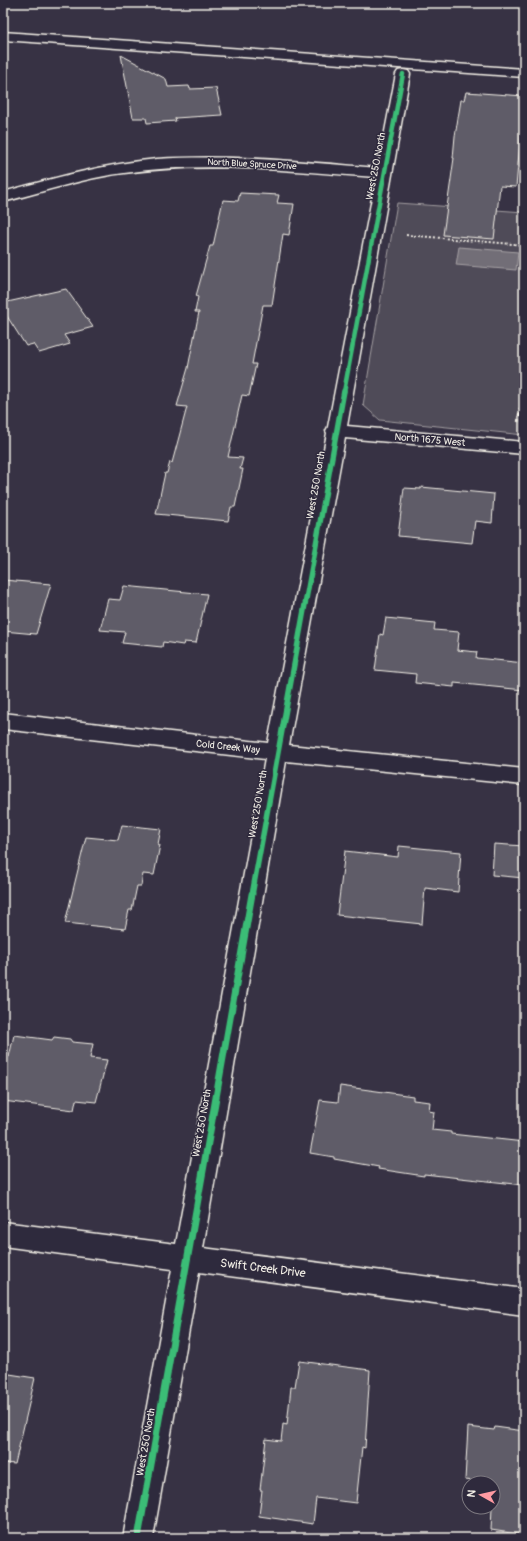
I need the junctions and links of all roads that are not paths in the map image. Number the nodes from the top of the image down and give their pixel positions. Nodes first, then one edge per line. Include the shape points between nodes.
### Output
1 (3, 36) edge
2 (524, 73) edge
3 (403, 74) dead end
4 (384, 172) junction
5 (3, 197) edge
6 (335, 431) junction
7 (524, 448) edge
8 (3, 720) edge
9 (277, 752) junction
10 (524, 777) edge
11 (3, 1234) edge
12 (188, 1258) junction
13 (524, 1302) edge
14 (138, 1538) edge

1 - 2 lane
3 - 4 street, West 250 North
4 - 5 street, North Blue Spruce Drive via 228,162 176,163 123,168
4 - 6 street, West 250 North
6 - 7 street, North 1675 West
6 - 9 street, West 250 North
8 - 9 street, Cold Creek Way
9 - 10 street, Cold Creek Way
9 - 12 street, West 250 North
11 - 12 street, Swift Creek Drive
12 - 13 street, Swift Creek Drive
12 - 14 street, West 250 North

